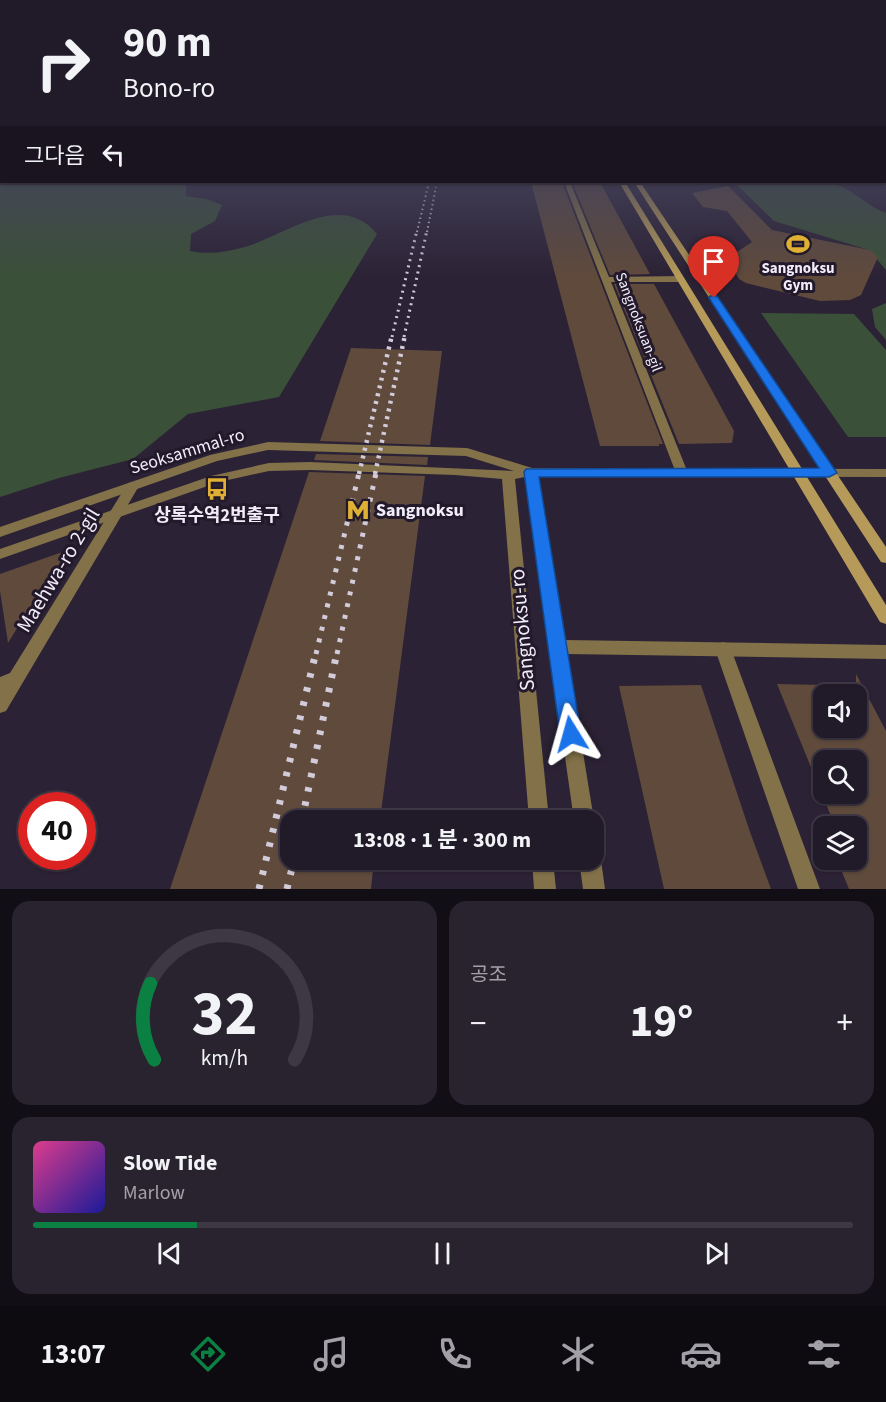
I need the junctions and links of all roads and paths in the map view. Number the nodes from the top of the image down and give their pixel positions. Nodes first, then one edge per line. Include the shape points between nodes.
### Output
1 (571, 192) edge
2 (628, 192) edge
3 (644, 192) edge
4 (681, 279) junction
5 (607, 280) junction
6 (531, 472) junction
7 (682, 473) junction
8 (800, 473) junction
9 (829, 473) junction
10 (886, 473) edge
11 (508, 476) junction
12 (133, 486) junction
13 (118, 512) junction
14 (0, 532) edge
15 (0, 554) edge
16 (886, 558) edge
17 (886, 618) edge
18 (558, 647) junction
19 (723, 649) junction
20 (886, 652) edge
21 (17, 678) junction
22 (0, 684) edge
23 (0, 705) edge
24 (538, 810) edge
25 (582, 810) edge
26 (544, 870) edge
27 (591, 870) edge
28 (545, 889) edge
29 (594, 889) edge
30 (809, 889) edge

1 - 5 street, Sangnoksuan-gil
2 - 4 main road
3 - 9 main road
4 - 5 street
4 - 8 main road
5 - 7 street, Sangnoksuan-gil
6 - 7 street
6 - 11 street, Seoksammal-ro
6 - 12 street, Seoksammal-ro via 467,452 268,446 214,458
6 - 18 street, Sangnoksu-ro
7 - 8 street
8 - 9 street
8 - 17 main road
9 - 10 street
9 - 16 main road
11 - 13 street, Seoksammal-ro via 269,467 216,479
11 - 24 street, Sangnoksu-ro
12 - 13 street, Maehwa-ro 2-gil
12 - 14 street, Seoksammal-ro
13 - 15 street, Seoksammal-ro
13 - 21 street, Maehwa-ro 2-gil
18 - 19 street
18 - 25 street, Sangnoksu-ro
19 - 20 street
19 - 30 street
21 - 22 street
21 - 23 street, Maehwa-ro 2-gil
26 - 28 street
27 - 29 street

